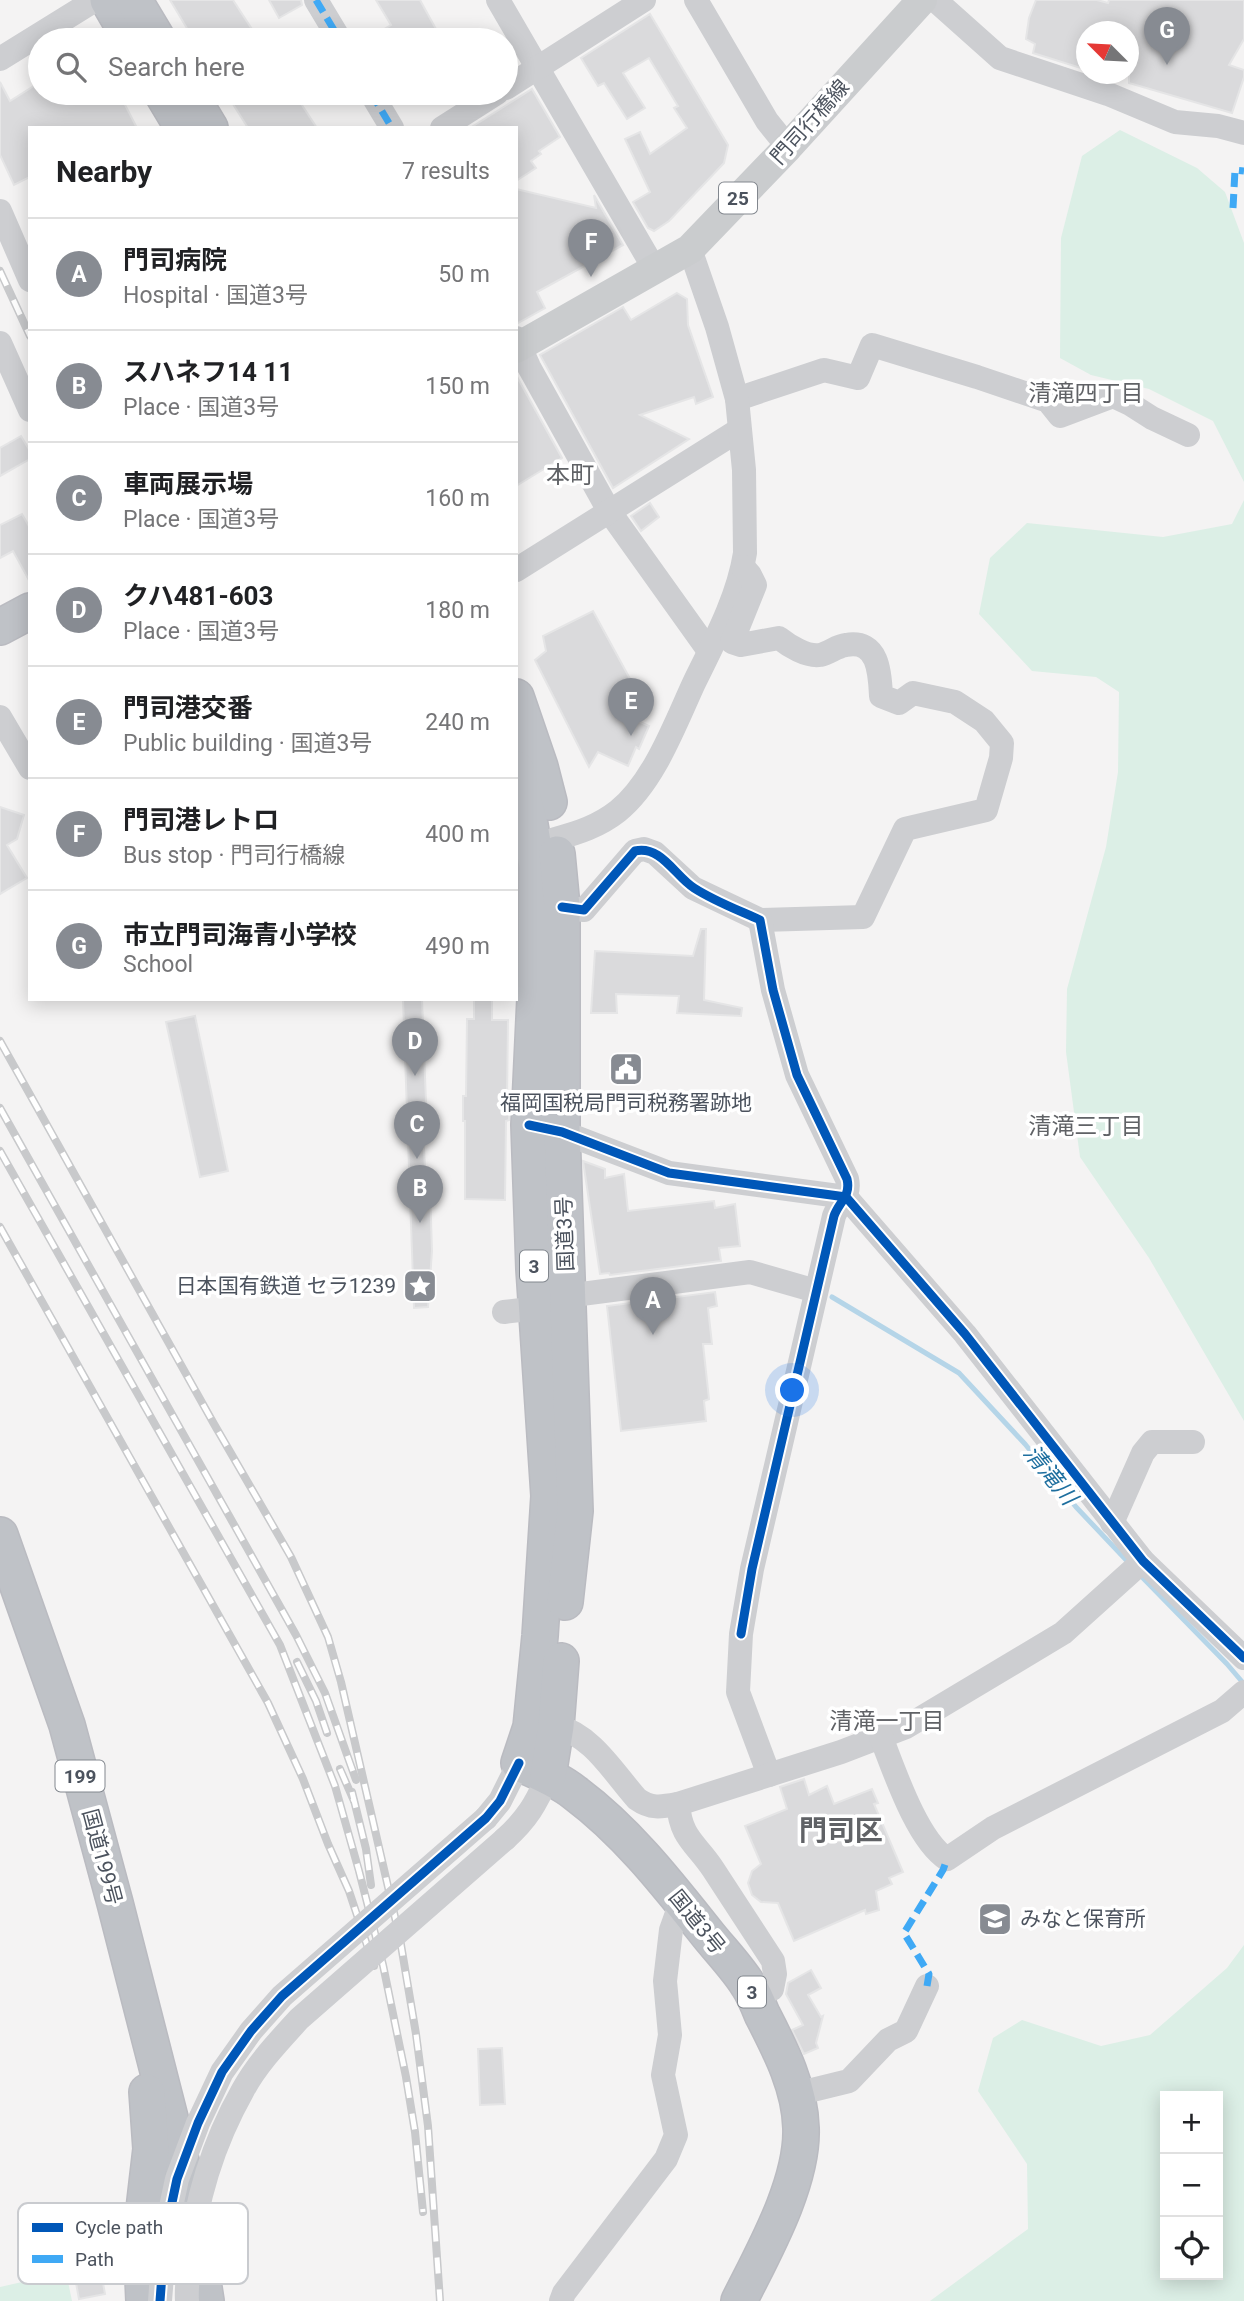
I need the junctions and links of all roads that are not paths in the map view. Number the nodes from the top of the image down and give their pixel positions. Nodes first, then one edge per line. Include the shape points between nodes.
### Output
1 (95, 0) edge
2 (108, 0) edge
3 (134, 0) edge
4 (316, 0) edge
5 (498, 0) edge
6 (644, 0) edge
7 (696, 0) edge
8 (919, 2) edge
9 (50, 28) edge
10 (124, 28) edge
11 (151, 28) edge
12 (333, 28) edge
13 (514, 28) edge
14 (518, 35) edge
15 (28, 42) edge
16 (0, 59) edge
17 (537, 68) junction
18 (518, 80) edge
19 (169, 105) edge
20 (196, 105) edge
21 (378, 105) edge
22 (479, 105) edge
23 (182, 126) edge
24 (209, 126) edge
25 (391, 126) edge
26 (445, 126) edge
27 (1244, 132) edge
28 (788, 147) junction
29 (0, 211) edge
30 (690, 249) junction
31 (655, 270) junction
32 (28, 275) edge
33 (0, 343) edge
34 (518, 343) edge
35 (518, 346) edge
36 (14, 375) edge
37 (737, 399) junction
38 (28, 406) edge
39 (739, 430) junction
40 (1188, 435) dead end
41 (609, 511) junction
42 (743, 567) junction
43 (518, 569) edge
44 (28, 612) edge
45 (0, 627) edge
46 (709, 651) junction
47 (518, 703) edge
48 (0, 717) edge
49 (28, 765) edge
50 (518, 777) edge
51 (555, 839) junction
52 (562, 907) junction
53 (760, 920) junction
54 (545, 1129) junction
55 (846, 1197) junction
56 (816, 1291) junction
57 (536, 1305) junction
58 (1193, 1442) dead end
59 (1112, 1523) junction
60 (1, 1543) edge
61 (1143, 1561) junction
62 (1244, 1658) edge
63 (1244, 1692) edge
64 (556, 1726) junction
65 (881, 1737) junction
66 (534, 1770) junction
67 (769, 1775) junction
68 (678, 1804) junction
69 (681, 1902) junction
70 (927, 1986) dead end
71 (754, 1997) junction
72 (141, 2011) junction
73 (796, 2094) junction
74 (145, 2203) edge
75 (172, 2203) edge
76 (191, 2203) edge
77 (199, 2203) edge
78 (561, 2301) edge
79 (739, 2301) edge

1 - 9 street
2 - 10 highway
3 - 11 highway
4 - 12 street
5 - 13 street
6 - 17 street
7 - 28 street via 767,121
8 - 27 street via 1000,58 1175,122
8 - 28 main road, 門司行橋線 / 25
14 - 17 street
15 - 16 street
17 - 18 street
17 - 31 street
19 - 23 highway
20 - 24 highway
21 - 25 street
22 - 26 street
28 - 30 main road, 門司行橋線 / 25
29 - 32 street
30 - 31 main road, 門司行橋線 / 25
30 - 37 street
31 - 34 main road, 門司行橋線 / 25
33 - 36 street
35 - 41 street
36 - 38 street
37 - 39 street
37 - 40 street via 824,370 858,378 872,345 1048,401 1060,416 1113,396
39 - 41 street
39 - 42 street via 744,470
41 - 43 street
41 - 46 street
42 - 46 street
42 - 53 street via 755,585 732,642 741,645 779,638 818,655 850,644 862,646 876,657 881,696 899,703 912,693 956,702 984,721 1002,743 986,810 905,829 863,917
44 - 45 highway
46 - 51 street via 636,793 598,825
47 - 51 highway, 国道3号 / 3 via 540,767
48 - 49 street
50 - 54 highway, 国道3号 / 3 via 537,866 536,977
51 - 52 highway, 国道3号 / 3
52 - 53 street via 584,910 635,851 644,849 655,853 693,888
52 - 54 highway, 国道3号 / 3
53 - 55 street via 773,990 797,1075 847,1179
54 - 55 street via 669,1172
54 - 57 highway, 国道3号 / 3 via 531,1204
55 - 56 street via 834,1216
55 - 59 street via 965,1334
56 - 57 street via 750,1272
56 - 67 street via 741,1634 738,1692
57 - 64 highway, 国道3号 / 3 via 575,1511
57 - 66 highway, 国道3号 / 3 via 549,1496 531,1727
58 - 59 street via 1152,1442
59 - 61 street
60 - 72 highway, 国道199号 / 199 via 66,1725
61 - 62 street
61 - 65 street via 1063,1633 906,1727
63 - 65 street via 1222,1711 993,1828 947,1859 937,1853 910,1808
64 - 66 highway, 国道3号 / 3
64 - 68 street via 584,1738 644,1804 659,1808
65 - 67 street
66 - 69 highway, 国道3号 / 3 via 574,1792 620,1831
66 - 75 street, bridge via 486,1818 282,1996 251,2031 222,2072 198,2123
66 - 77 street, bridge via 537,1802 524,1821 299,2018 270,2051 243,2089 218,2144
67 - 68 street
68 - 71 street via 679,1821 688,1839 709,1863 773,1961 772,1989
69 - 71 highway, 国道3号 / 3
69 - 78 street via 671,1930 665,1981 670,2035 663,2075 676,2135 666,2160
70 - 73 street via 906,2031 888,2040 849,2081
71 - 73 highway, 国道3号 / 3 via 787,2064
72 - 74 highway, 国道199号 / 199 via 151,2149
72 - 76 highway, 国道199号 / 199
73 - 79 highway, 国道3号 / 3 via 801,2128 798,2160 780,2214

